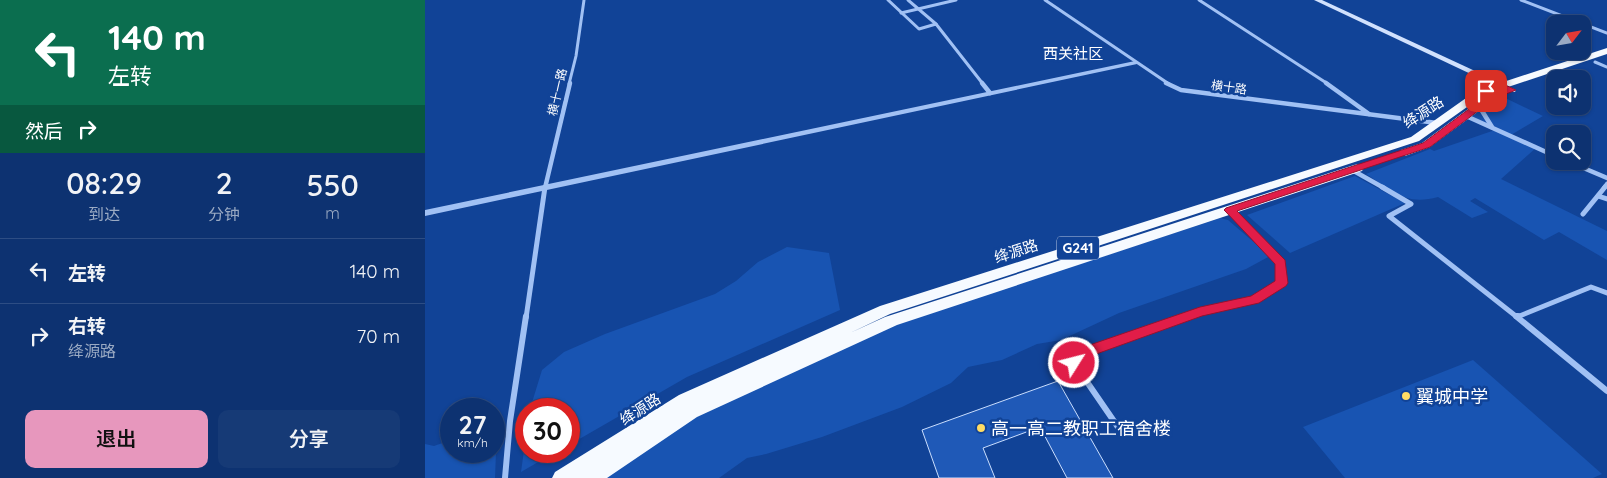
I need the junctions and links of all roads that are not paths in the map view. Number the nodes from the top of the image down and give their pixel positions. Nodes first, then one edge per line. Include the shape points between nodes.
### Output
1 (584, 0) edge
2 (889, 0) edge
3 (908, 0) edge
4 (956, 0) edge
5 (1045, 0) edge
6 (1199, 0) edge
7 (1317, 0) edge
8 (1325, 0) edge
9 (1521, 0) edge
10 (918, 9) junction
11 (901, 13) junction
12 (936, 24) junction
13 (1607, 33) edge
14 (1607, 51) edge
15 (1135, 63) junction
16 (1603, 63) edge
17 (1510, 87) junction
18 (990, 93) junction
19 (1479, 106) junction
20 (1371, 115) junction
21 (1466, 116) junction
22 (1437, 124) junction
23 (1492, 127) junction
24 (1546, 152) edge
25 (1351, 170) junction
26 (1588, 170) edge
27 (1607, 178) edge
28 (1607, 184) edge
29 (545, 188) junction
30 (1598, 196) junction
31 (1607, 200) edge
32 (1229, 210) junction
33 (425, 213) edge
34 (1583, 214) dead end
35 (1606, 292) edge
36 (1517, 317) junction
37 (1607, 391) edge
38 (1120, 430) dead end
39 (505, 478) edge
40 (562, 478) edge
41 (591, 478) edge

1 - 29 street, 横十一路 via 576,56
2 - 11 street
3 - 10 street
4 - 10 street
5 - 15 street, 横十路
6 - 20 street
7 - 17 main road
8 - 17 main road
9 - 13 street
10 - 11 street
10 - 12 street
11 - 12 street via 919,30
12 - 18 street
14 - 17 highway, 绛源路 / G241
15 - 18 street
15 - 20 street, 横十路 via 1181,90
16 - 17 highway, 绛源路 / G241
17 - 19 highway, 绛源路 / G241
17 - 22 highway, 绛源路 / G241 via 1480,92
18 - 29 street
19 - 21 highway, 绛源路 / G241
19 - 23 street
20 - 22 street, 横十路
21 - 23 street
21 - 25 highway, 绛源路 / G241 via 1427,145
22 - 40 highway, 绛源路 / G241 via 1415,139 885,310 685,400
23 - 24 street
25 - 32 highway, 绛源路 / G241
25 - 36 street via 1411,204 1389,216
26 - 27 street
28 - 30 street
29 - 33 street
29 - 39 street, 横十一路 via 511,412
30 - 31 street
30 - 34 street
32 - 38 street via 1281,263 1281,283 1255,300 1200,312 1083,353 1074,363
32 - 41 highway, 绛源路 / G241 via 891,321 691,412
35 - 36 street via 1591,288
36 - 37 street

